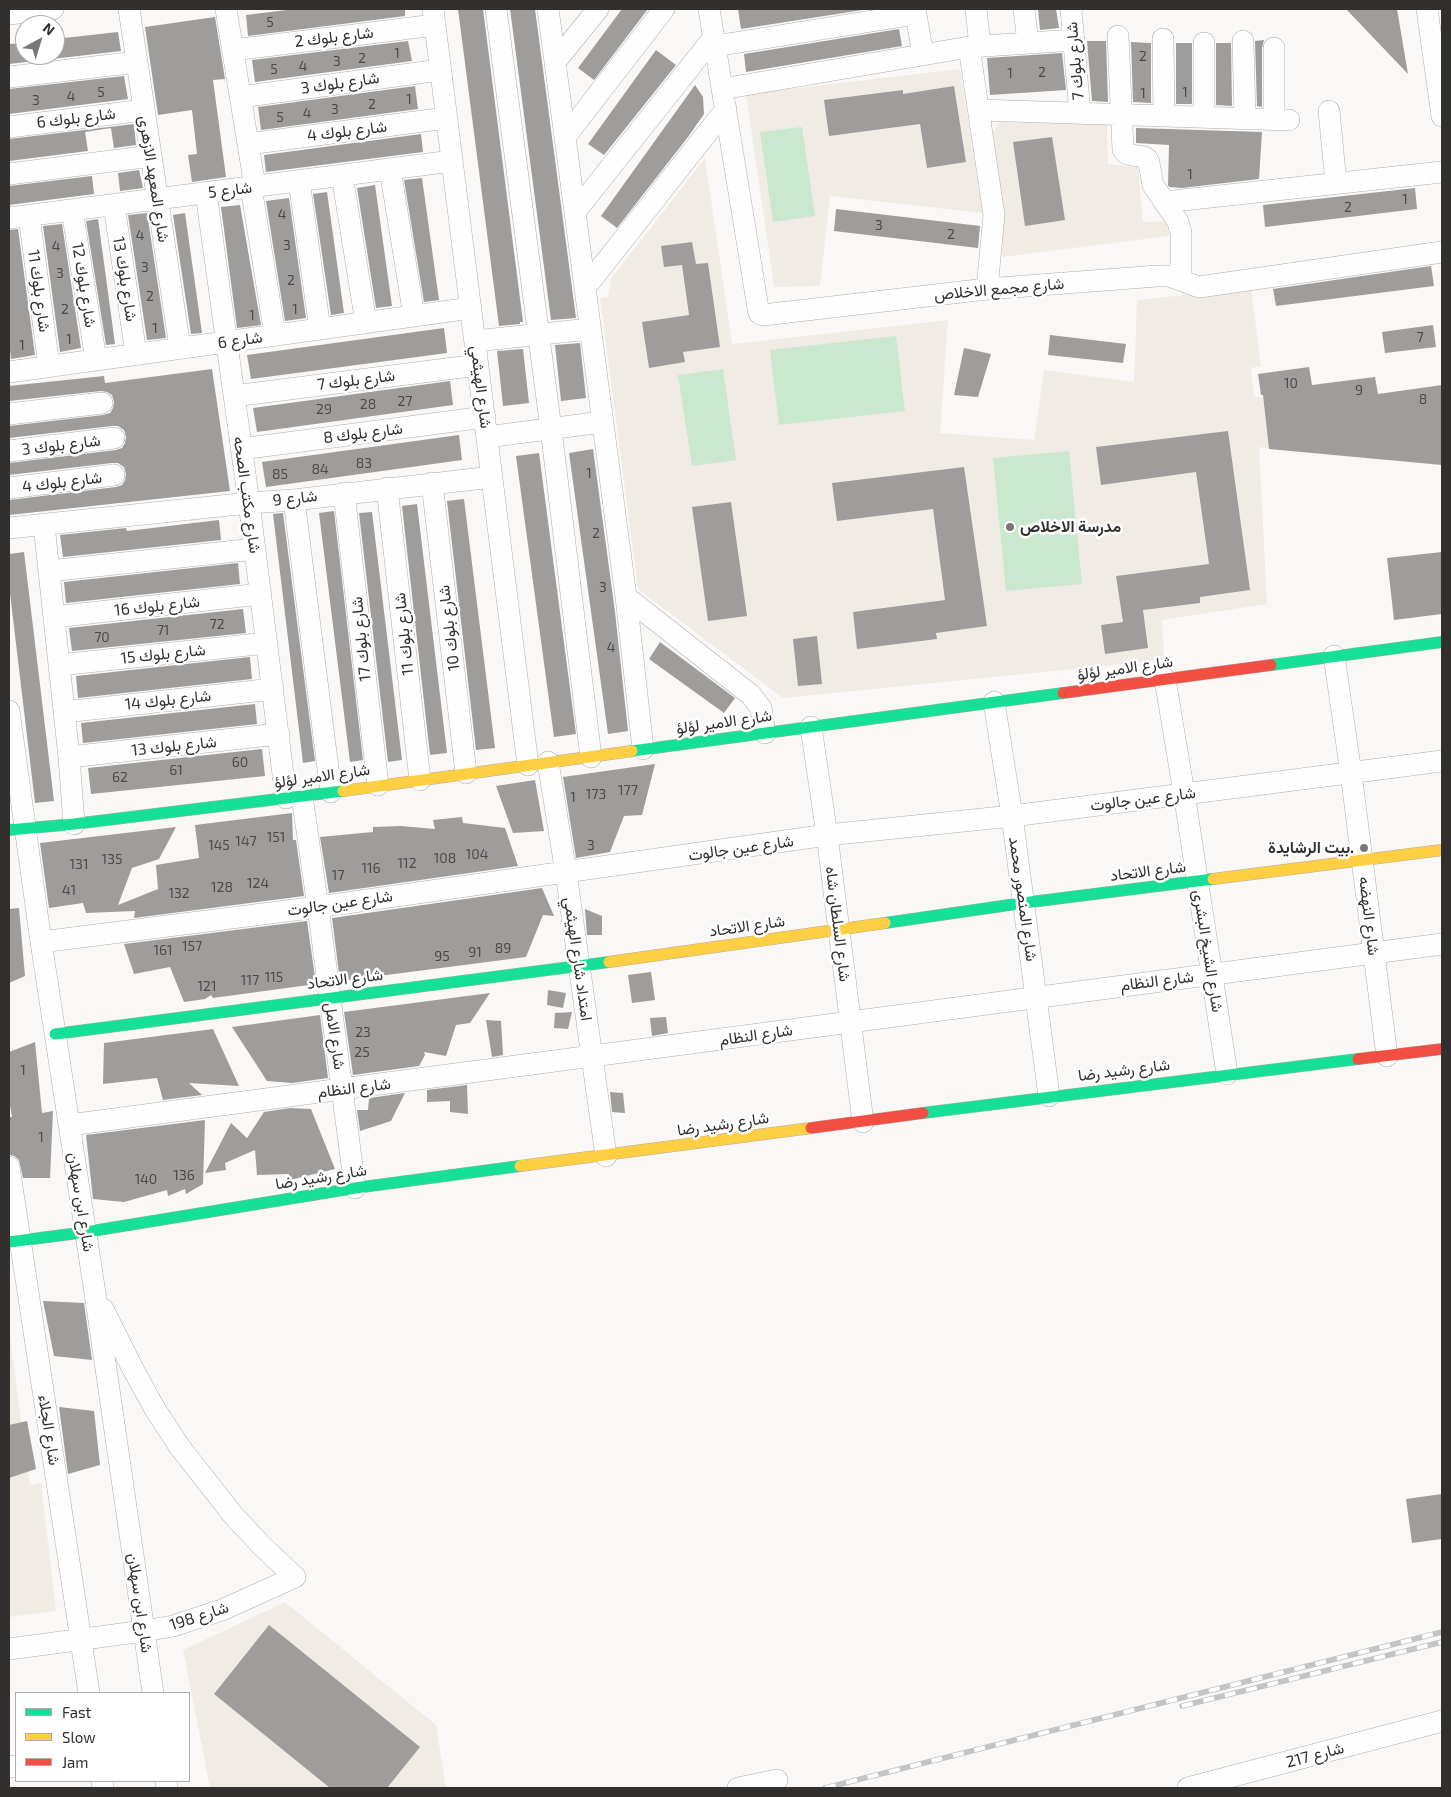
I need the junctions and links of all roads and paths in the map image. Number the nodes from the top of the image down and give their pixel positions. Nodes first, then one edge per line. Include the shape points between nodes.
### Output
1 (53, 9) edge
2 (129, 9) edge
3 (226, 9) edge
4 (496, 9) edge
5 (548, 9) edge
6 (598, 9) edge
7 (664, 9) edge
8 (709, 9) edge
9 (976, 9) edge
10 (1024, 9) edge
11 (1071, 9) edge
12 (1427, 9) edge
13 (916, 12) edge
14 (9, 14) edge
15 (434, 17) edge
16 (1118, 36) dead end
17 (1163, 39) dead end
18 (1074, 40) junction
19 (1243, 41) dead end
20 (715, 42) junction
21 (1028, 43) junction
22 (1204, 43) dead end
23 (975, 47) junction
24 (1274, 48) dead end
25 (233, 50) junction
26 (923, 55) junction
27 (137, 62) junction
28 (555, 62) junction
29 (440, 70) junction
30 (9, 77) edge
31 (240, 97) junction
32 (724, 99) junction
33 (144, 110) junction
34 (979, 110) junction
35 (1329, 111) dead end
36 (1080, 113) junction
37 (1121, 114) junction
38 (1164, 116) junction
39 (1442, 116) edge
40 (1204, 117) junction
41 (446, 118) junction
42 (1245, 118) junction
43 (9, 127) edge
44 (565, 137) junction
45 (248, 144) junction
46 (151, 156) junction
47 (452, 161) junction
48 (390, 169) junction
49 (1442, 172) edge
50 (9, 174) edge
51 (342, 175) junction
52 (299, 181) junction
53 (1336, 183) junction
54 (253, 187) junction
55 (206, 193) junction
56 (157, 199) junction
57 (1164, 202) junction
58 (114, 205) junction
59 (72, 210) junction
60 (574, 212) junction
61 (19, 217) edge
62 (1442, 252) edge
63 (1181, 279) junction
64 (585, 288) junction
65 (987, 289) junction
66 (471, 308) junction
67 (414, 316) junction
68 (366, 322) junction
69 (320, 329) junction
70 (590, 329) junction
71 (538, 334) junction
72 (275, 335) junction
73 (475, 341) junction
74 (226, 342) junction
75 (180, 348) junction
76 (136, 354) junction
77 (96, 360) junction
78 (478, 365) junction
79 (49, 366) junction
80 (9, 371) edge
81 (234, 396) junction
82 (102, 403) dead end
83 (9, 414) edge
84 (602, 422) junction
85 (486, 427) junction
86 (551, 429) junction
87 (114, 438) dead end
88 (241, 448) junction
89 (9, 451) edge
90 (114, 475) dead end
91 (492, 477) junction
92 (432, 483) junction
93 (9, 488) edge
94 (387, 488) junction
95 (344, 493) junction
96 (294, 500) junction
97 (249, 503) junction
98 (44, 525) junction
99 (9, 528) edge
100 (255, 549) junction
101 (49, 571) junction
102 (260, 594) junction
103 (626, 597) junction
104 (54, 617) junction
105 (267, 642) junction
106 (1442, 642) edge
107 (1334, 656) junction
108 (59, 665) junction
109 (1164, 679) junction
110 (273, 688) junction
111 (994, 702) junction
112 (9, 711) edge
113 (64, 712) junction
114 (811, 727) junction
115 (765, 733) junction
116 (279, 734) junction
117 (643, 750) junction
118 (591, 757) junction
119 (69, 758) junction
120 (1442, 761) edge
121 (538, 764) junction
122 (1351, 773) junction
123 (466, 774) junction
124 (420, 780) junction
125 (378, 785) junction
126 (331, 792) junction
127 (1184, 793) junction
128 (294, 797) junction
129 (1012, 816) junction
130 (74, 824) junction
131 (17, 829) edge
132 (827, 835) junction
133 (1442, 850) edge
134 (1362, 860) junction
135 (566, 873) junction
136 (1198, 882) junction
137 (1023, 903) junction
138 (318, 906) junction
139 (839, 930) junction
140 (41, 942) junction
141 (1442, 944) edge
142 (1374, 953) junction
143 (579, 966) junction
144 (1212, 974) junction
145 (1036, 997) junction
146 (330, 998) junction
147 (850, 1023) junction
148 (55, 1034) junction
149 (1442, 1049) edge
150 (1387, 1056) junction
151 (592, 1058) junction
152 (1228, 1074) junction
153 (342, 1090) junction
154 (1049, 1096) junction
155 (863, 1122) junction
156 (69, 1125) junction
157 (606, 1156) junction
158 (9, 1167) edge
159 (355, 1188) junction
160 (86, 1232) junction
161 (14, 1241) edge
162 (95, 1293) junction
163 (144, 1632) junction
164 (82, 1640) junction
165 (9, 1649) edge
166 (90, 1692) edge
167 (153, 1692) edge
168 (1442, 1721) edge
169 (777, 1780) dead end
170 (738, 1788) edge
171 (1188, 1788) edge

1 - 14 street
2 - 27 street, شارع المعهد الازهرى
3 - 25 street
4 - 71 street
5 - 28 street
6 - 28 street
7 - 44 street
8 - 20 street
9 - 23 street
10 - 21 street
11 - 18 street, شارع بلوك 7
12 - 39 street
13 - 20 street
13 - 26 street
15 - 25 street, شارع بلوك 2
15 - 29 street, شارع الهيثمي
16 - 37 street
17 - 38 street
18 - 21 street
18 - 36 street, شارع بلوك 7
19 - 42 street
20 - 32 street
20 - 60 street
21 - 23 street
22 - 40 street
23 - 26 street
23 - 34 street
24 - 42 street via 1281,119
25 - 31 street
26 - 32 street
27 - 30 street
27 - 33 street, شارع المعهد الازهرى
28 - 44 street
29 - 31 street, شارع بلوك 3
29 - 41 street, شارع الهيثمي
31 - 45 street
32 - 64 street
32 - 65 street, شارع مجمع الاخلاص via 759,313
33 - 43 street, شارع بلوك 6
33 - 46 street, شارع المعهد الازهرى
34 - 36 street
34 - 65 street via 994,215
35 - 53 street
36 - 37 street
37 - 38 street
37 - 57 street via 1123,150 1147,159 1153,185
38 - 40 street
40 - 42 street
41 - 45 street, شارع بلوك 4
41 - 47 street, شارع الهيثمي
44 - 60 street
45 - 54 street
46 - 50 street
46 - 56 street, شارع المعهد الازهرى
47 - 48 street, شارع 5
47 - 66 street, شارع الهيثمي
48 - 51 street, شارع 5
48 - 67 street
49 - 53 street
51 - 52 street, شارع 5
51 - 68 street
52 - 54 street, شارع 5
52 - 69 street
53 - 57 street
54 - 55 street, شارع 5
54 - 72 street
55 - 56 street, شارع 5
55 - 74 street, شارع مكتب الصحه
56 - 58 street, شارع 5
56 - 75 street, شارع المعهد الازهرى
57 - 63 street via 1174,213 1181,232
58 - 59 street, شارع 5
58 - 76 street, شارع بلوك 13
59 - 61 street, شارع 5
59 - 77 street, شارع بلوك 12
60 - 64 street
61 - 79 street, شارع بلوك 11
62 - 63 street, شارع مجمع الاخلاص via 1199,286
63 - 65 street, شارع مجمع الاخلاص via 1157,276
64 - 70 street
66 - 67 street, شارع 6
66 - 73 street, شارع الهيثمي
67 - 68 street, شارع 6
68 - 69 street, شارع 6
69 - 72 street, شارع 6
70 - 71 street
70 - 84 street
71 - 73 street
71 - 86 street
72 - 74 street, شارع 6
73 - 78 street, شارع الهيثمي
74 - 75 street, شارع 6
74 - 81 street, شارع مكتب الصحه
75 - 76 street, شارع 6
76 - 77 street, شارع 6
77 - 79 street, شارع 6
78 - 81 street, شارع بلوك 7
78 - 85 street, شارع الهيثمي
79 - 80 street, شارع 6
81 - 88 street, شارع مكتب الصحه
82 - 83 street
84 - 86 street, شارع بلوك 8
84 - 103 street
85 - 86 street, شارع بلوك 8
85 - 88 street, شارع بلوك 8
85 - 91 street, شارع الهيثمي
86 - 118 street
87 - 89 street, شارع بلوك 3
88 - 97 street, شارع مكتب الصحه
90 - 93 street, شارع بلوك 4
91 - 92 street, شارع 9
91 - 121 street, شارع الهيثمي
92 - 94 street, شارع 9
92 - 123 street, شارع بلوك 10
94 - 95 street, شارع 9
94 - 124 street, شارع بلوك 11
95 - 96 street, شارع 9
95 - 125 street, شارع بلوك 17
96 - 97 street, شارع 9
96 - 126 street
97 - 98 street, شارع 9
97 - 100 street, شارع مكتب الصحه
98 - 99 street, شارع 9
98 - 101 street
100 - 101 street
100 - 102 street, شارع مكتب الصحه
101 - 104 street
102 - 104 street, شارع بلوك 16
102 - 105 street, شارع مكتب الصحه
103 - 115 street via 751,695 761,708
103 - 117 street
104 - 108 street
105 - 108 street, شارع بلوك 15
105 - 110 street, شارع مكتب الصحه
106 - 107 street, شارع الامير لؤلؤ
107 - 109 street, شارع الامير لؤلؤ
107 - 122 street, شارع النهضه
108 - 113 street
109 - 111 street, شارع الامير لؤلؤ
109 - 127 street, شارع الشيخ البشرى
110 - 113 street, شارع بلوك 14
110 - 116 street, شارع مكتب الصحه
111 - 114 street, شارع الامير لؤلؤ
111 - 129 street, شارع المنصور محمد
112 - 131 street, شارع ابن سهلان
113 - 119 street
114 - 115 street, شارع الامير لؤلؤ
114 - 132 street, شارع السلطان شاه
115 - 117 street, شارع الامير لؤلؤ
116 - 119 street, شارع بلوك 13
116 - 128 street, شارع مكتب الصحه
117 - 118 street, شارع الامير لؤلؤ
118 - 121 street, شارع الامير لؤلؤ
119 - 130 street
120 - 122 street, شارع عين جالوت
121 - 123 street, شارع الامير لؤلؤ
121 - 135 street, امتداد شارع الهيثمي
122 - 127 street, شارع عين جالوت
122 - 134 street, شارع النهضه
123 - 124 street, شارع الامير لؤلؤ
124 - 125 street, شارع الامير لؤلؤ
125 - 126 street, شارع الامير لؤلؤ
126 - 128 street, شارع الامير لؤلؤ
127 - 129 street, شارع عين جالوت
127 - 136 street, شارع الشيخ البشرى
128 - 130 street, شارع الامير لؤلؤ
128 - 138 street, شارع الامل
129 - 132 street, شارع عين جالوت
129 - 137 street, شارع المنصور محمد
130 - 131 street, شارع الامير لؤلؤ
131 - 140 street, شارع ابن سهلان
132 - 135 street, شارع عين جالوت
132 - 139 street, شارع السلطان شاه
133 - 134 street, شارع الاتحاد
134 - 136 street, شارع الاتحاد
134 - 142 street, شارع النهضه
135 - 138 street, شارع عين جالوت
135 - 143 street, امتداد شارع الهيثمي
136 - 137 street, شارع الاتحاد
136 - 144 street, شارع الشيخ البشرى
137 - 139 street, شارع الاتحاد
137 - 145 street, شارع المنصور محمد
138 - 140 street, شارع عين جالوت
138 - 146 street, شارع الامل
139 - 143 street, شارع الاتحاد
139 - 147 street, شارع السلطان شاه
140 - 148 street, شارع ابن سهلان
141 - 142 street, شارع النظام
142 - 144 street, شارع النظام
142 - 150 street, شارع النهضه
143 - 146 street, شارع الاتحاد
143 - 151 street, امتداد شارع الهيثمي
144 - 145 street, شارع النظام
144 - 152 street, شارع الشيخ البشرى
145 - 147 street, شارع النظام
145 - 154 street, شارع المنصور محمد
146 - 148 street, شارع الاتحاد
146 - 153 street, شارع الامل
147 - 151 street, شارع النظام
147 - 155 street, شارع السلطان شاه
148 - 156 street, شارع ابن سهلان
149 - 150 street, شارع رشيد رضا
150 - 152 street, شارع رشيد رضا
151 - 153 street, شارع النظام
151 - 157 street, امتداد شارع الهيثمي
152 - 154 street, شارع رشيد رضا
153 - 156 street, شارع النظام
153 - 159 street, شارع الامل
154 - 155 street, شارع رشيد رضا
155 - 157 street, شارع رشيد رضا
156 - 160 street, شارع ابن سهلان
157 - 159 street, شارع رشيد رضا
158 - 161 street, شارع الجلاء
159 - 160 street, شارع رشيد رضا
160 - 161 street, شارع رشيد رضا
160 - 162 street, شارع ابن سهلان
161 - 164 street, شارع الجلاء
162 - 163 street, شارع ابن سهلان
162 - 163 street, شارع 198 via 134,1371 179,1446 233,1515 295,1577 222,1610
163 - 164 street, شارع 198
163 - 167 street, شارع ابن سهلان
164 - 165 street, شارع 198
164 - 166 street, شارع الجلاء
168 - 171 street, شارع 217
169 - 170 street

